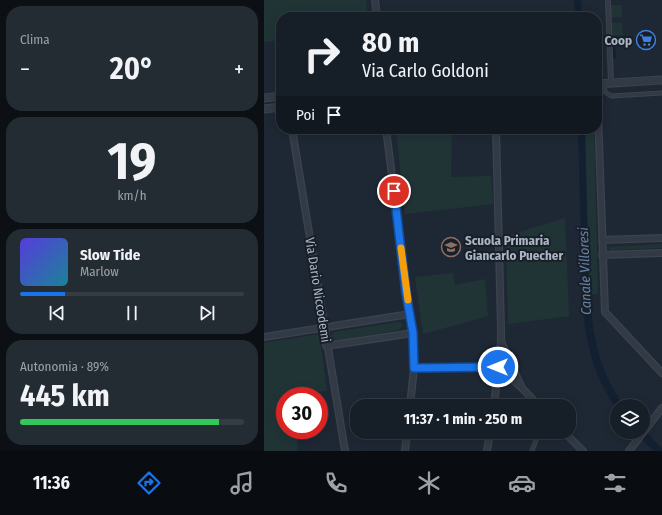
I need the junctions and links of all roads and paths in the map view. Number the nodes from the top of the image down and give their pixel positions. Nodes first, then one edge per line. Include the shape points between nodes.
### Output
1 (375, 0) edge
2 (608, 0) edge
3 (376, 12) edge
4 (662, 80) edge
5 (602, 83) edge
6 (662, 93) edge
7 (276, 97) edge
8 (264, 98) edge
9 (276, 108) edge
10 (264, 109) edge
11 (293, 134) edge
12 (387, 134) edge
13 (496, 134) edge
14 (662, 238) edge
15 (602, 240) junction
16 (602, 252) junction
17 (662, 253) edge
18 (410, 314) junction
19 (324, 328) junction
20 (413, 333) junction
21 (264, 337) edge
22 (501, 341) junction
23 (326, 346) junction
24 (498, 367) junction
25 (414, 368) junction
26 (662, 372) edge
27 (522, 388) junction
28 (411, 399) edge
29 (495, 399) edge
30 (532, 399) edge
31 (662, 408) edge
32 (406, 439) edge
33 (489, 439) edge
34 (536, 439) edge
35 (571, 439) edge
36 (345, 451) edge
37 (405, 451) edge
38 (487, 451) edge
39 (532, 451) edge
40 (583, 451) edge
41 (629, 451) edge

1 - 3 street
2 - 5 street
4 - 5 street
5 - 6 lane via 605,92 611,96
5 - 15 street
7 - 8 street
9 - 10 street
11 - 19 street, Via Dario Niccodemi
12 - 18 street
13 - 22 street
14 - 15 street
15 - 16 street
16 - 17 street
16 - 26 street via 605,312
18 - 19 street
18 - 20 street
19 - 21 street
19 - 23 street, Via Dario Niccodemi
20 - 23 street
20 - 25 street
22 - 24 street
22 - 27 street
23 - 36 street, Via Dario Niccodemi
24 - 25 street
24 - 27 street
24 - 29 street
25 - 28 street
27 - 30 street
31 - 41 street
32 - 37 street
33 - 38 street
34 - 39 lane
35 - 40 street

